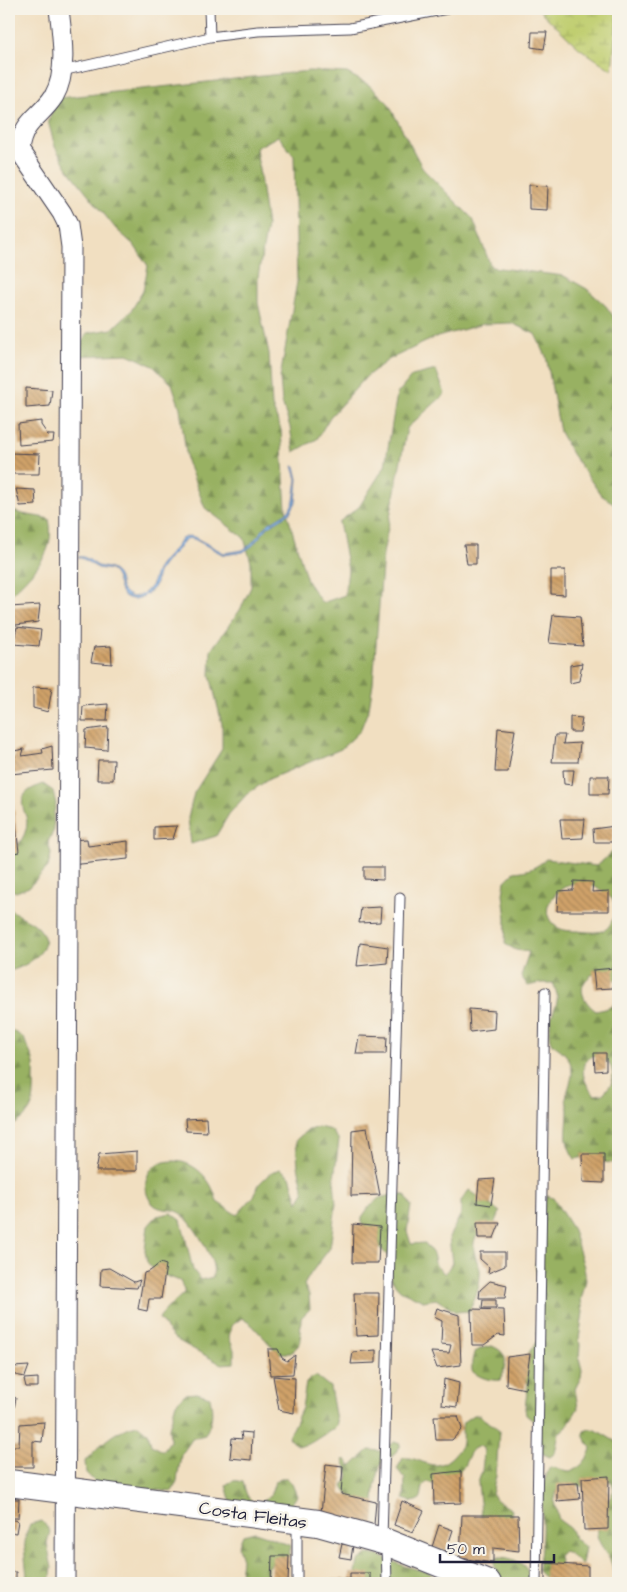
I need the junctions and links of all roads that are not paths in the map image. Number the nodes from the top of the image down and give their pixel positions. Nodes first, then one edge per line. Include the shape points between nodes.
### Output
1 (59, 9) edge
2 (209, 9) edge
3 (448, 9) edge
4 (210, 37) junction
5 (62, 71) junction
6 (400, 897) dead end
7 (545, 992) dead end
8 (9, 1483) edge
9 (66, 1490) junction
10 (297, 1520) junction
11 (384, 1542) junction
12 (65, 1583) edge
13 (296, 1583) edge
14 (387, 1583) edge
15 (488, 1583) edge
16 (536, 1583) edge

1 - 5 street
2 - 4 lane
3 - 4 lane via 350,28
4 - 5 lane
5 - 9 street via 54,96 26,126 19,150 62,213 68,225 71,247
6 - 11 lane
7 - 16 lane
8 - 9 main road, Costa Fleitas
9 - 10 main road, Costa Fleitas
9 - 12 street
10 - 11 main road, Costa Fleitas
10 - 13 lane
11 - 14 lane
11 - 15 main road, Costa Fleitas

